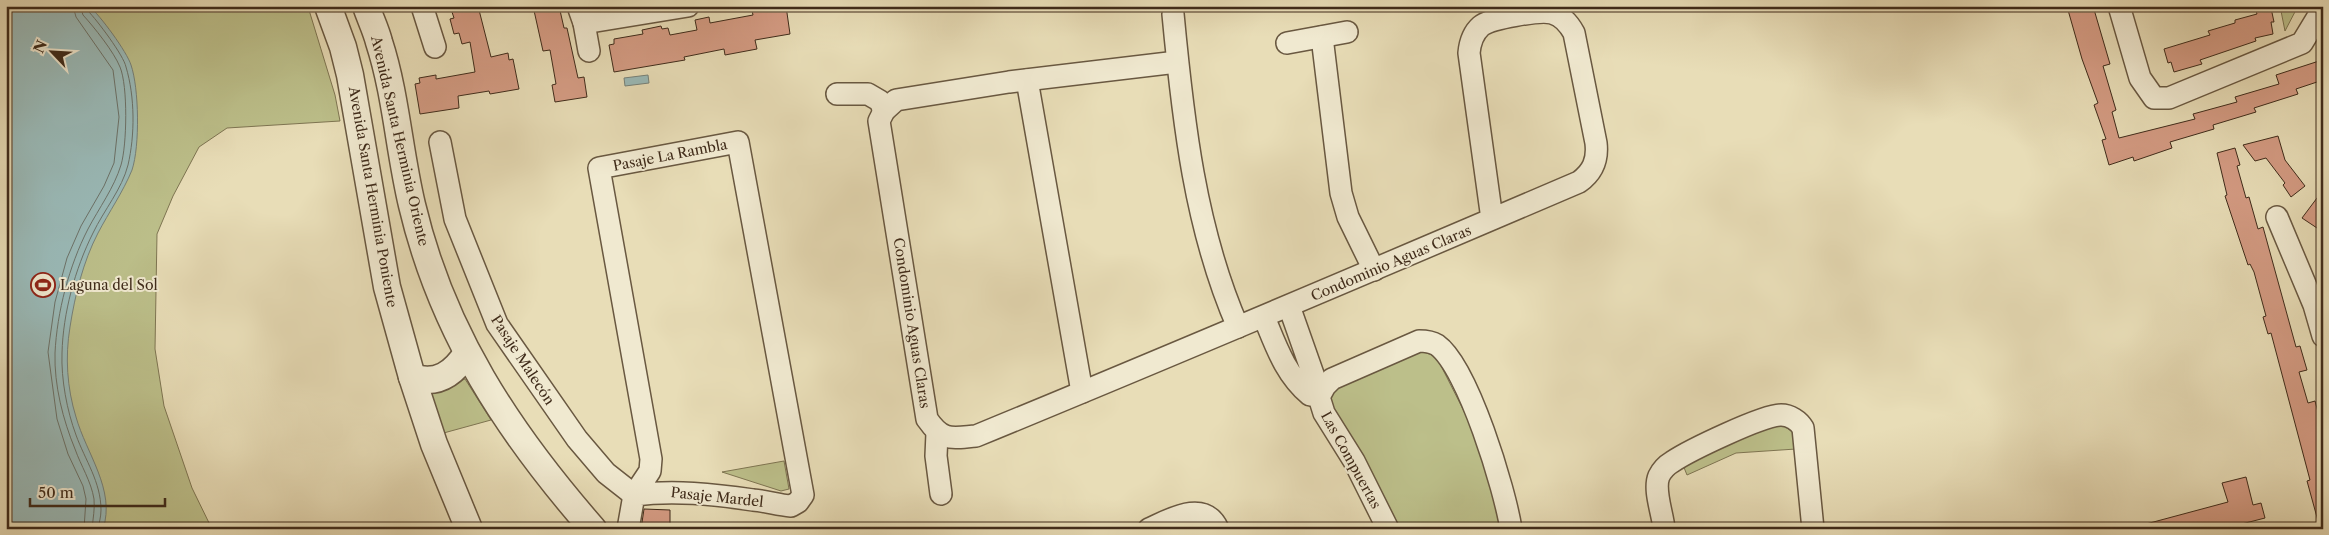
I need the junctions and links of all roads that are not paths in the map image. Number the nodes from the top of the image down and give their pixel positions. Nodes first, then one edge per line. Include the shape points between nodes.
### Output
1 (328, 6) edge
2 (366, 6) edge
3 (422, 6) edge
4 (688, 6) edge
5 (2119, 6) edge
6 (2321, 13) edge
7 (1173, 14) dead end
8 (581, 15) edge
9 (1347, 32) dead end
10 (1322, 37) junction
11 (1287, 43) dead end
12 (435, 47) dead end
13 (589, 51) dead end
14 (1178, 62) junction
15 (1018, 81) junction
16 (837, 94) dead end
17 (884, 111) junction
18 (440, 142) dead end
19 (2278, 217) dead end
20 (1492, 219) junction
21 (1374, 270) junction
22 (2319, 298) edge
23 (1289, 306) junction
24 (1264, 317) junction
25 (1238, 327) junction
26 (2323, 336) edge
27 (467, 353) junction
28 (412, 377) junction
29 (1082, 392) junction
30 (1320, 394) junction
31 (937, 434) junction
32 (941, 494) dead end
33 (634, 495) junction
34 (798, 502) joint
35 (469, 529) edge
36 (593, 529) edge
37 (628, 529) edge
38 (1149, 529) edge
39 (1218, 529) edge
40 (1388, 529) edge
41 (1511, 529) edge
42 (1664, 529) edge
43 (1812, 529) edge

1 - 28 street, Avenida Santa Herminia Poniente via 350,75 387,287
2 - 27 street, Avenida Santa Herminia Oriente via 380,42 390,83 422,241 442,302
3 - 12 street
4 - 8 street
5 - 6 street via 2140,78 2154,98 2169,98 2302,43
7 - 14 street
8 - 13 street
9 - 10 street
10 - 11 street
10 - 21 street via 1341,193 1348,217
14 - 15 street
14 - 25 street via 1204,227 1223,293
15 - 17 street via 896,100
15 - 29 street
16 - 17 street via 868,94 880,101
17 - 31 street, Condominio Aguas Claras via 879,121 927,419
18 - 33 street, Pasaje Malecón via 455,219 497,324 577,439 606,472
19 - 22 street
20 - 20 street, Condominio Aguas Claras via 1579,182 1589,174 1596,160 1596,143 1574,33 1566,21 1554,13 1538,12 1488,22 1477,30 1470,44
20 - 21 street, Condominio Aguas Claras
21 - 23 street, Condominio Aguas Claras
22 - 26 street
23 - 24 street, Condominio Aguas Claras
23 - 30 street
24 - 25 street, Condominio Aguas Claras
24 - 30 street via 1291,377 1310,395
25 - 29 street, Condominio Aguas Claras
27 - 28 street via 456,369 442,378 425,380
27 - 36 street, Avenida Santa Herminia Oriente via 512,428
28 - 35 street, Avenida Santa Herminia Poniente via 434,444
29 - 31 street, Condominio Aguas Claras via 976,436 954,438
30 - 40 street, Las Compuertas via 1324,413 1354,461
30 - 41 street, Las Compuertas via 1332,379 1414,342 1426,341 1438,346 1463,385 1482,428
31 - 32 street
33 - 34 street, Pasaje Mardel via 692,493 791,506
33 - 34 street, Pasaje La Rambla via 650,471 651,460 599,168 738,142 804,491
33 - 37 street
38 - 39 street via 1187,512 1204,514 1214,521
42 - 43 street via 1658,483 1659,476 1668,465 1760,420 1783,415 1795,419 1804,428

